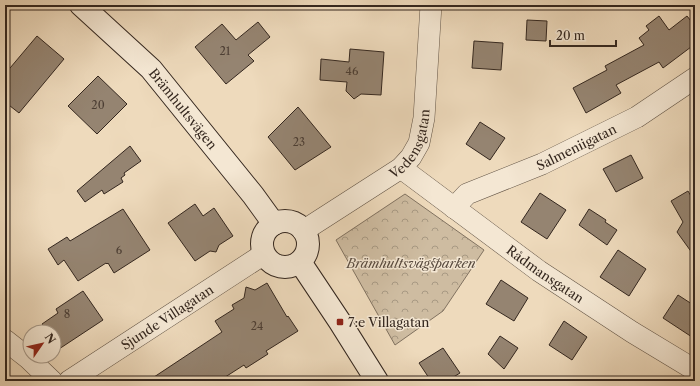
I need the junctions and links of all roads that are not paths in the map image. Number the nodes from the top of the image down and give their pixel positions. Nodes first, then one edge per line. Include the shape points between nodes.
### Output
1 (80, 5) edge
2 (431, 5) edge
3 (695, 78) edge
4 (401, 168) junction
5 (454, 208) junction
6 (274, 224) junction
7 (303, 231) junction
8 (264, 254) junction
9 (300, 262) junction
10 (5, 340) edge
11 (695, 370) edge
12 (52, 381) edge
13 (69, 381) edge
14 (377, 381) edge

1 - 6 street, Brämhultsvägen via 151,69
2 - 4 street, Vedensgatan via 424,118 419,143
3 - 5 street, Salmeniigatan via 637,117 542,164 467,194
4 - 5 street, Rådmansgatan
4 - 7 street, Vedensgatan
5 - 11 street, Rådmansgatan via 539,271
6 - 7 street via 293,222
6 - 8 street via 268,228 262,240
7 - 9 street via 307,247
8 - 9 street via 268,260 280,266 287,267
8 - 13 street, Sjunde Villagatan
9 - 14 street
10 - 12 street

